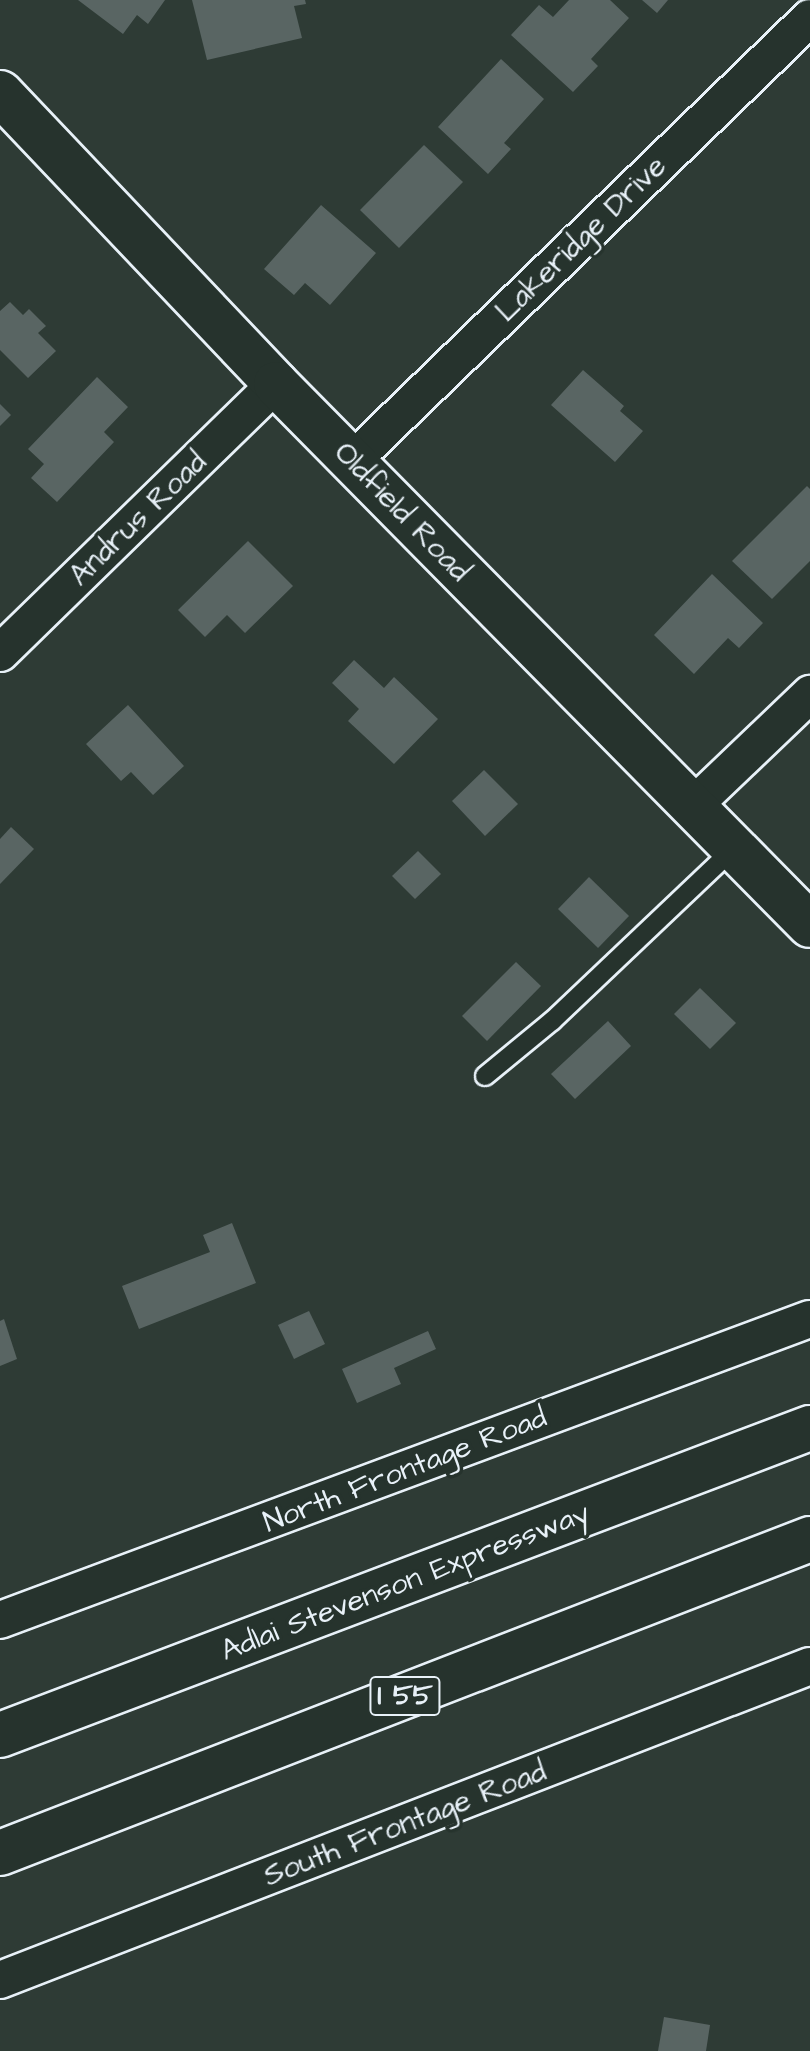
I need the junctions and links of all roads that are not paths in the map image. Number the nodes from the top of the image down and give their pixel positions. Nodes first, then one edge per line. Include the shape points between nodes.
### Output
1 (810, 18) edge
2 (0, 93) edge
3 (276, 384) junction
4 (352, 461) junction
5 (0, 653) edge
6 (810, 694) edge
7 (694, 805) junction
8 (734, 848) junction
9 (810, 925) edge
10 (485, 1076) dead end
11 (810, 1319) edge
12 (810, 1428) edge
13 (810, 1539) edge
14 (0, 1620) edge
15 (810, 1666) edge
16 (0, 1735) edge
17 (0, 1853) edge
18 (0, 1980) edge

1 - 4 street, Lakeridge Drive
2 - 3 main road, Oldfield Road
3 - 4 main road, Oldfield Road
3 - 5 street, Andrus Road
4 - 7 main road, Oldfield Road
6 - 7 street
7 - 8 main road, Oldfield Road
8 - 9 main road, Oldfield Road
8 - 10 lane via 552,1021
11 - 14 street, North Frontage Road
12 - 16 main road, Adlai Stevenson Expressway
13 - 17 main road, I 55
15 - 18 street, South Frontage Road

